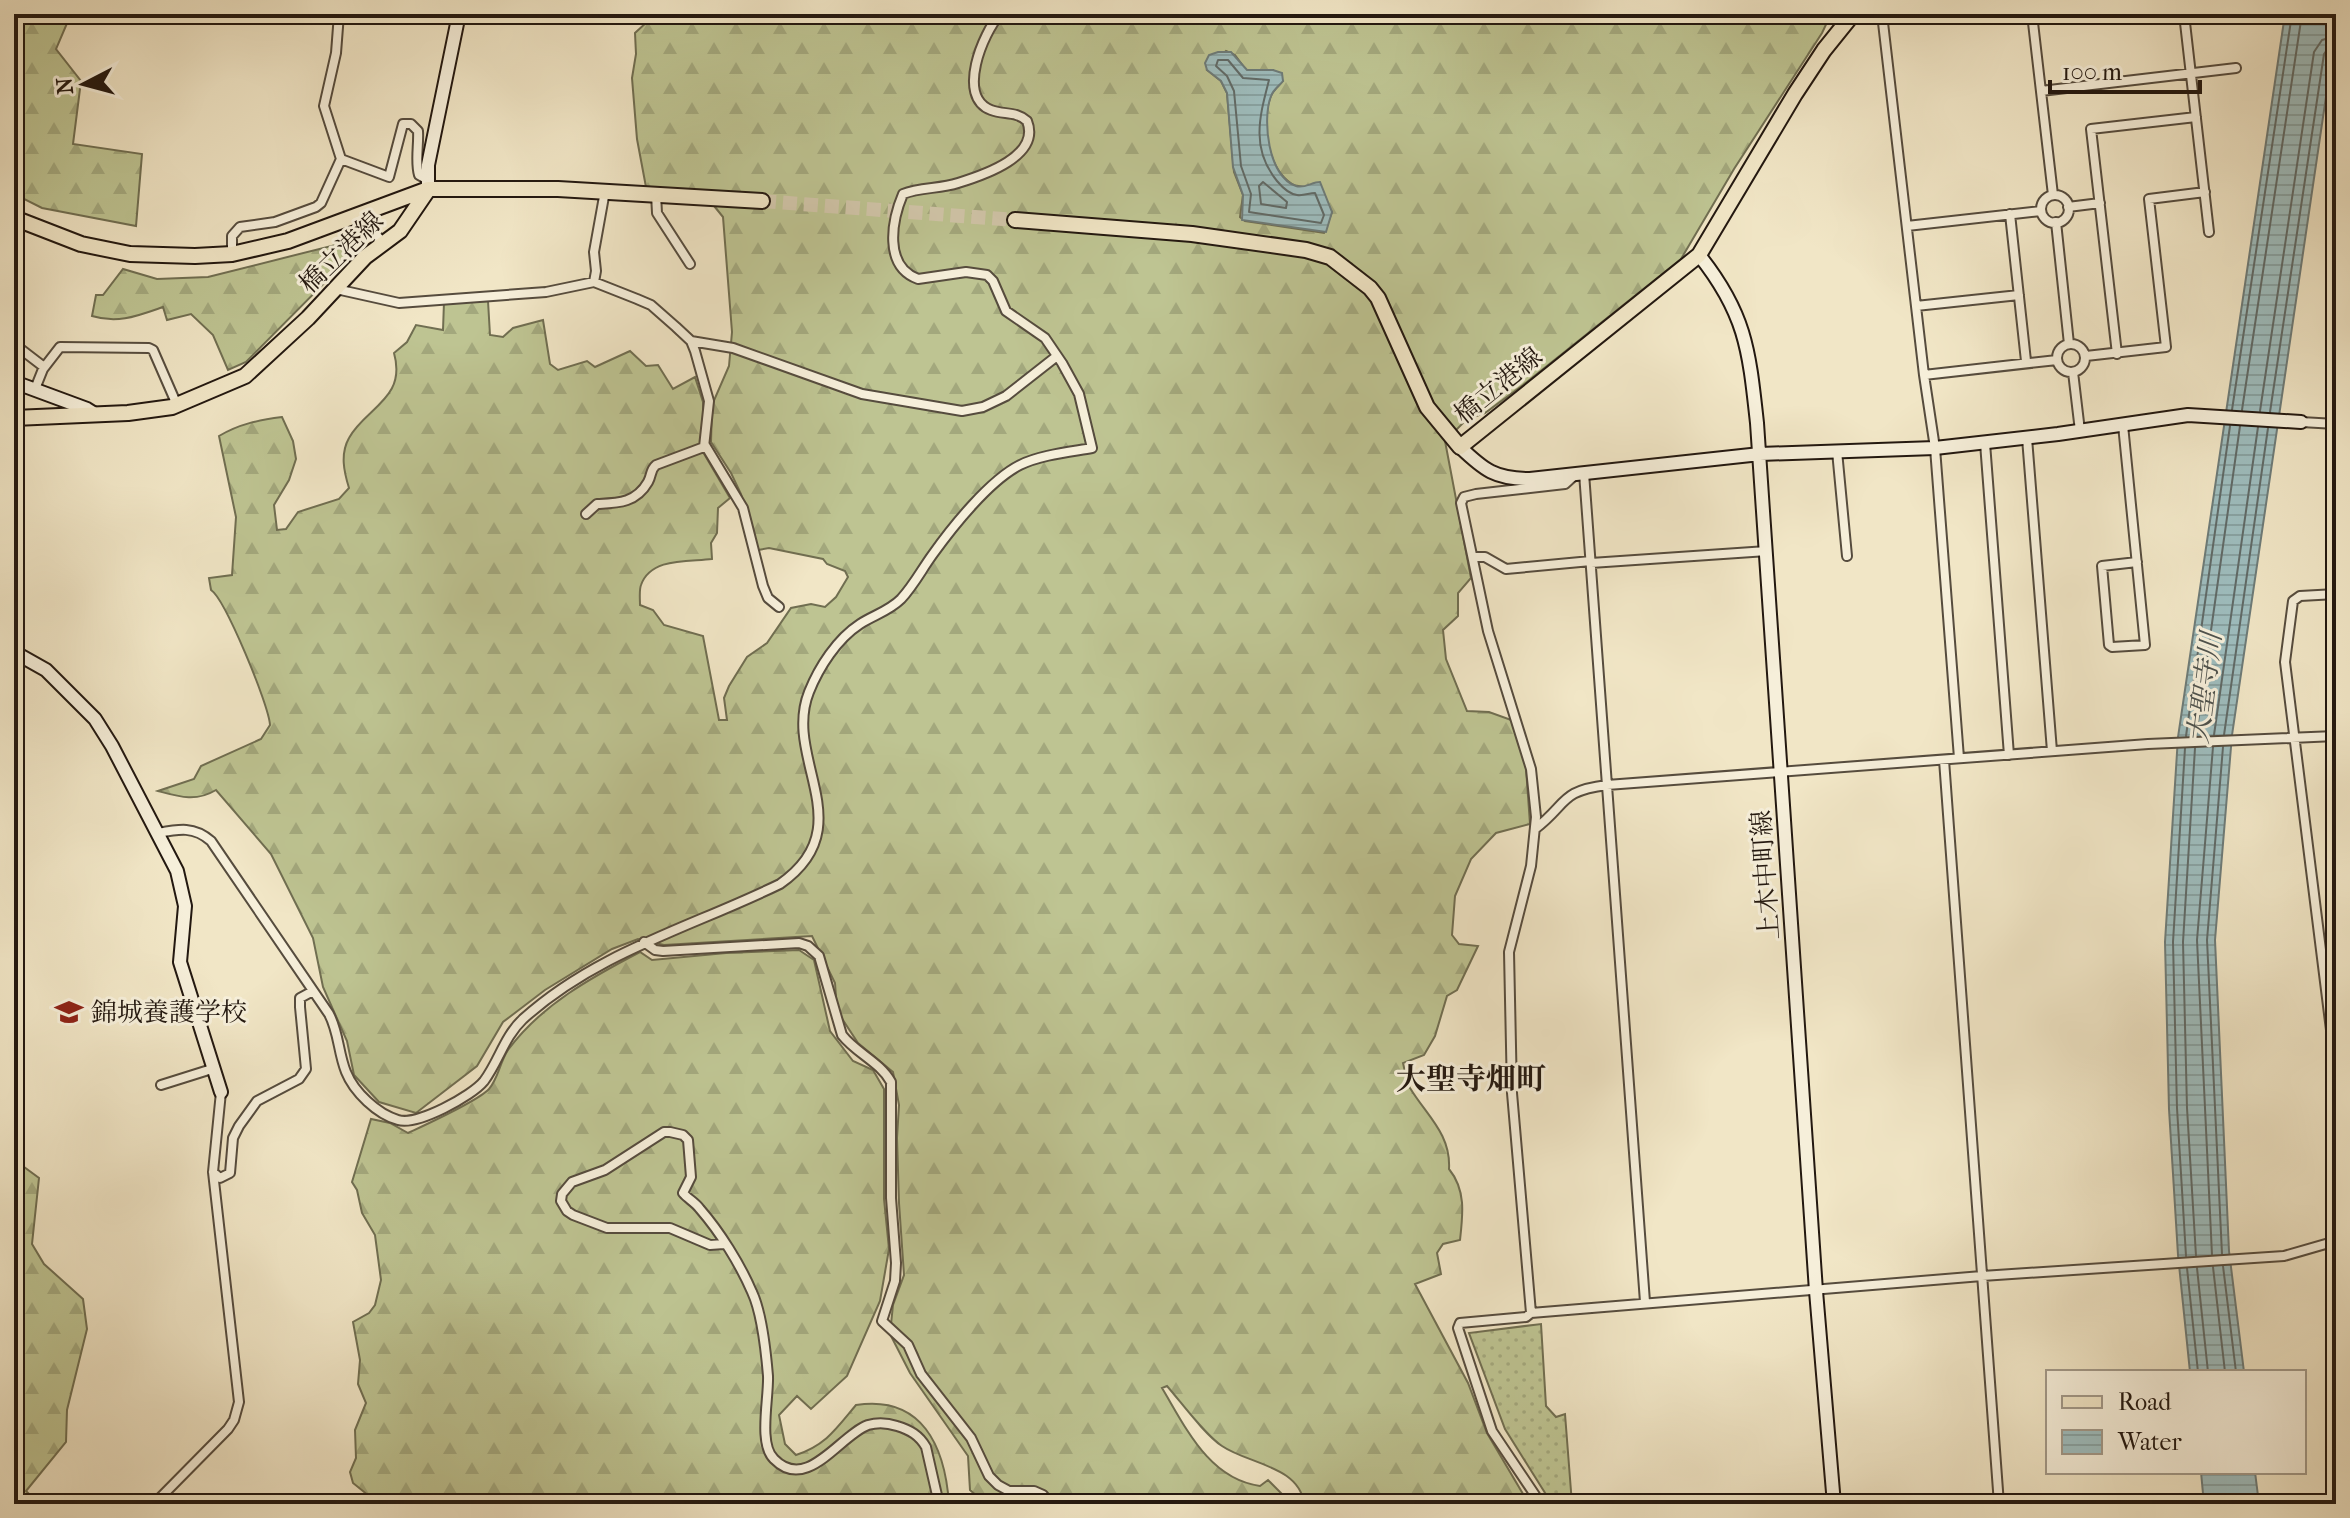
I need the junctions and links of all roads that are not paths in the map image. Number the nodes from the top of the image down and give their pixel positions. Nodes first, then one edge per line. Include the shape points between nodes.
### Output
1 (339, 14) edge
2 (459, 14) edge
3 (1000, 14) edge
4 (1882, 14) edge
5 (2032, 14) edge
6 (2184, 14) edge
7 (1845, 17) edge
8 (2236, 68) dead end
9 (2191, 73) junction
10 (2041, 91) junction
11 (2196, 117) junction
12 (341, 159) junction
13 (428, 184) junction
14 (605, 191) junction
15 (2205, 192) junction
16 (656, 194) junction
17 (2053, 195) junction
18 (762, 201) tunnel mouth
19 (2100, 203) junction
20 (2068, 207) junction
21 (2041, 211) junction
22 (2010, 214) junction
23 (355, 217) junction
24 (14, 218) edge
25 (1015, 220) tunnel mouth
26 (2056, 222) junction
27 (1907, 226) junction
28 (2209, 232) dead end
29 (378, 246) junction
30 (232, 254) junction
31 (1699, 255) junction
32 (690, 264) dead end
33 (594, 282) junction
34 (336, 289) junction
35 (2019, 295) junction
36 (1916, 306) junction
37 (691, 341) junction
38 (14, 344) edge
39 (2069, 344) junction
40 (2117, 354) junction
41 (1057, 356) junction
42 (2086, 356) junction
43 (2057, 360) junction
44 (2026, 361) junction
45 (44, 367) junction
46 (2073, 372) junction
47 (1924, 375) junction
48 (14, 382) edge
49 (35, 389) junction
50 (177, 405) junction
51 (95, 414) junction
52 (14, 418) edge
53 (2301, 422) joint
54 (2336, 424) edge
55 (2123, 425) junction
56 (2080, 431) junction
57 (2027, 438) junction
58 (1985, 443) junction
59 (705, 445) junction
60 (1460, 447) junction
61 (1935, 448) junction
62 (1837, 451) junction
63 (1760, 454) junction
64 (1580, 473) junction
65 (586, 514) dead end
66 (1767, 551) junction
67 (1847, 556) dead end
68 (1473, 557) junction
69 (1591, 562) junction
70 (2137, 562) junction
71 (2336, 594) edge
72 (779, 607) dead end
73 (14, 652) edge
74 (2336, 736) edge
75 (2296, 739) junction
76 (2052, 751) junction
77 (2009, 755) junction
78 (1959, 758) junction
79 (1944, 760) junction
80 (1779, 772) junction
81 (1607, 785) junction
82 (1535, 830) junction
83 (158, 833) junction
84 (644, 942) junction
85 (313, 991) junction
86 (215, 1068) junction
87 (2336, 1070) edge
88 (161, 1085) dead end
89 (221, 1092) joint
90 (213, 1172) junction
91 (2336, 1241) edge
92 (724, 1244) junction
93 (1982, 1276) junction
94 (1816, 1291) junction
95 (1645, 1302) junction
96 (1531, 1313) junction
97 (154, 1504) edge
98 (939, 1504) edge
99 (1050, 1504) edge
100 (1541, 1504) edge
101 (1834, 1504) edge
102 (1999, 1504) edge

1 - 12 street via 324,106
2 - 13 street
3 - 41 street via 988,32 973,81 983,105 1027,121 1031,129 1026,147 1013,159 957,184 903,194 893,245 904,269 918,279 966,272 987,275 1006,311 1045,338
4 - 27 street
5 - 10 street
6 - 9 street
7 - 31 main road, 橋立港線
8 - 9 street
9 - 10 street
9 - 11 street
10 - 17 street
11 - 15 street
11 - 19 street via 2091,129
12 - 13 street via 389,177 398,134 403,124 411,124 418,131 419,175
12 - 30 street via 321,203 275,222 240,227 232,236
13 - 14 main road
13 - 23 main road
13 - 29 main road, 橋立港線 via 400,231
14 - 16 main road
14 - 33 street
15 - 28 street
15 - 40 street via 2149,199 2166,347
16 - 18 main road
16 - 32 street via 657,213
17 - 20 street via 2065,199
17 - 21 street
19 - 20 street
19 - 40 street
20 - 26 street via 2064,219
21 - 22 street
21 - 26 street
22 - 27 street
22 - 35 street
23 - 29 street via 379,238
23 - 30 main road
24 - 30 main road via 81,244 130,254
25 - 60 main road, 橋立港線 via 1192,234 1330,257 1378,298 1427,407
26 - 39 street
27 - 36 street
29 - 34 main road, 橋立港線
31 - 60 main road, 橋立港線
31 - 63 street, 上木中町線 via 1721,283 1743,334
33 - 34 street via 546,292 399,303
33 - 37 street via 651,305
34 - 50 main road, 橋立港線 via 245,376
35 - 36 street
35 - 44 street
36 - 47 street
37 - 41 street via 733,348 862,394 962,411 1006,396
37 - 59 street via 709,401
38 - 45 street
39 - 42 street via 2082,348
39 - 43 street
40 - 42 street
41 - 84 street via 1079,394 1092,448 1017,466 985,491 901,599 858,626 830,655 805,711 819,814 801,867 770,888
42 - 46 street via 2084,365
43 - 44 street
43 - 46 street via 2063,370
44 - 47 street
45 - 49 street
45 - 50 street via 65,346 149,348
46 - 56 street
47 - 61 street
48 - 49 street
49 - 51 street
50 - 51 main road, 橋立港線
51 - 52 main road, 橋立港線
53 - 54 street
53 - 55 street via 2188,415
55 - 56 street
55 - 70 street
56 - 57 street
57 - 58 street
57 - 76 street
58 - 61 street
58 - 77 street
59 - 65 street via 652,467 645,486 627,501 597,504
59 - 72 street via 743,508 763,586
60 - 64 street via 1483,469 1505,478
61 - 62 street
61 - 78 street
62 - 63 street
62 - 67 street
63 - 64 street
63 - 66 street, 上木中町線
64 - 68 street via 1565,484 1464,497 1461,510
64 - 69 street
66 - 69 street
66 - 80 street, 上木中町線
68 - 69 street via 1485,557 1506,569
68 - 82 street via 1488,631 1531,769
69 - 81 street
70 - 70 street via 2145,645 2112,647 2102,566
71 - 75 street via 2293,601 2285,662
73 - 83 street via 46,670 95,719
74 - 75 street
75 - 76 street
75 - 87 street
76 - 77 street
77 - 78 street
78 - 79 street
79 - 80 street
79 - 93 street
80 - 81 street
80 - 94 street, 上木中町線
81 - 82 street via 1570,794
81 - 95 street
82 - 96 street via 1509,952 1512,1093
83 - 85 street via 193,830 211,841
83 - 86 street via 182,887 180,962
84 - 85 street via 574,980 524,1018 478,1087 410,1122 380,1111 353,1084 337,1029
84 - 99 street via 663,951 799,943 819,956 842,1035 891,1082 896,1263 882,1321 908,1345 921,1374 971,1438 989,1476 1009,1491 1034,1491
85 - 90 street via 300,998 306,1069 299,1079 252,1106 233,1138 230,1173 220,1178
86 - 88 street
86 - 89 street
89 - 90 street
90 - 97 street via 239,1402 228,1429
91 - 93 street via 2254,1259
92 - 92 street via 702,1210 683,1193 691,1164 688,1140 678,1132 664,1132 605,1170 572,1182 562,1194 567,1211 598,1225 670,1228 710,1245
92 - 98 street via 756,1305 768,1371 767,1446 773,1459 789,1469 805,1468 865,1426 890,1423 921,1439 931,1458
93 - 94 street
93 - 102 street
94 - 95 street
94 - 101 street, 上木中町線
95 - 96 street
96 - 100 street via 1460,1323 1458,1328 1492,1431

